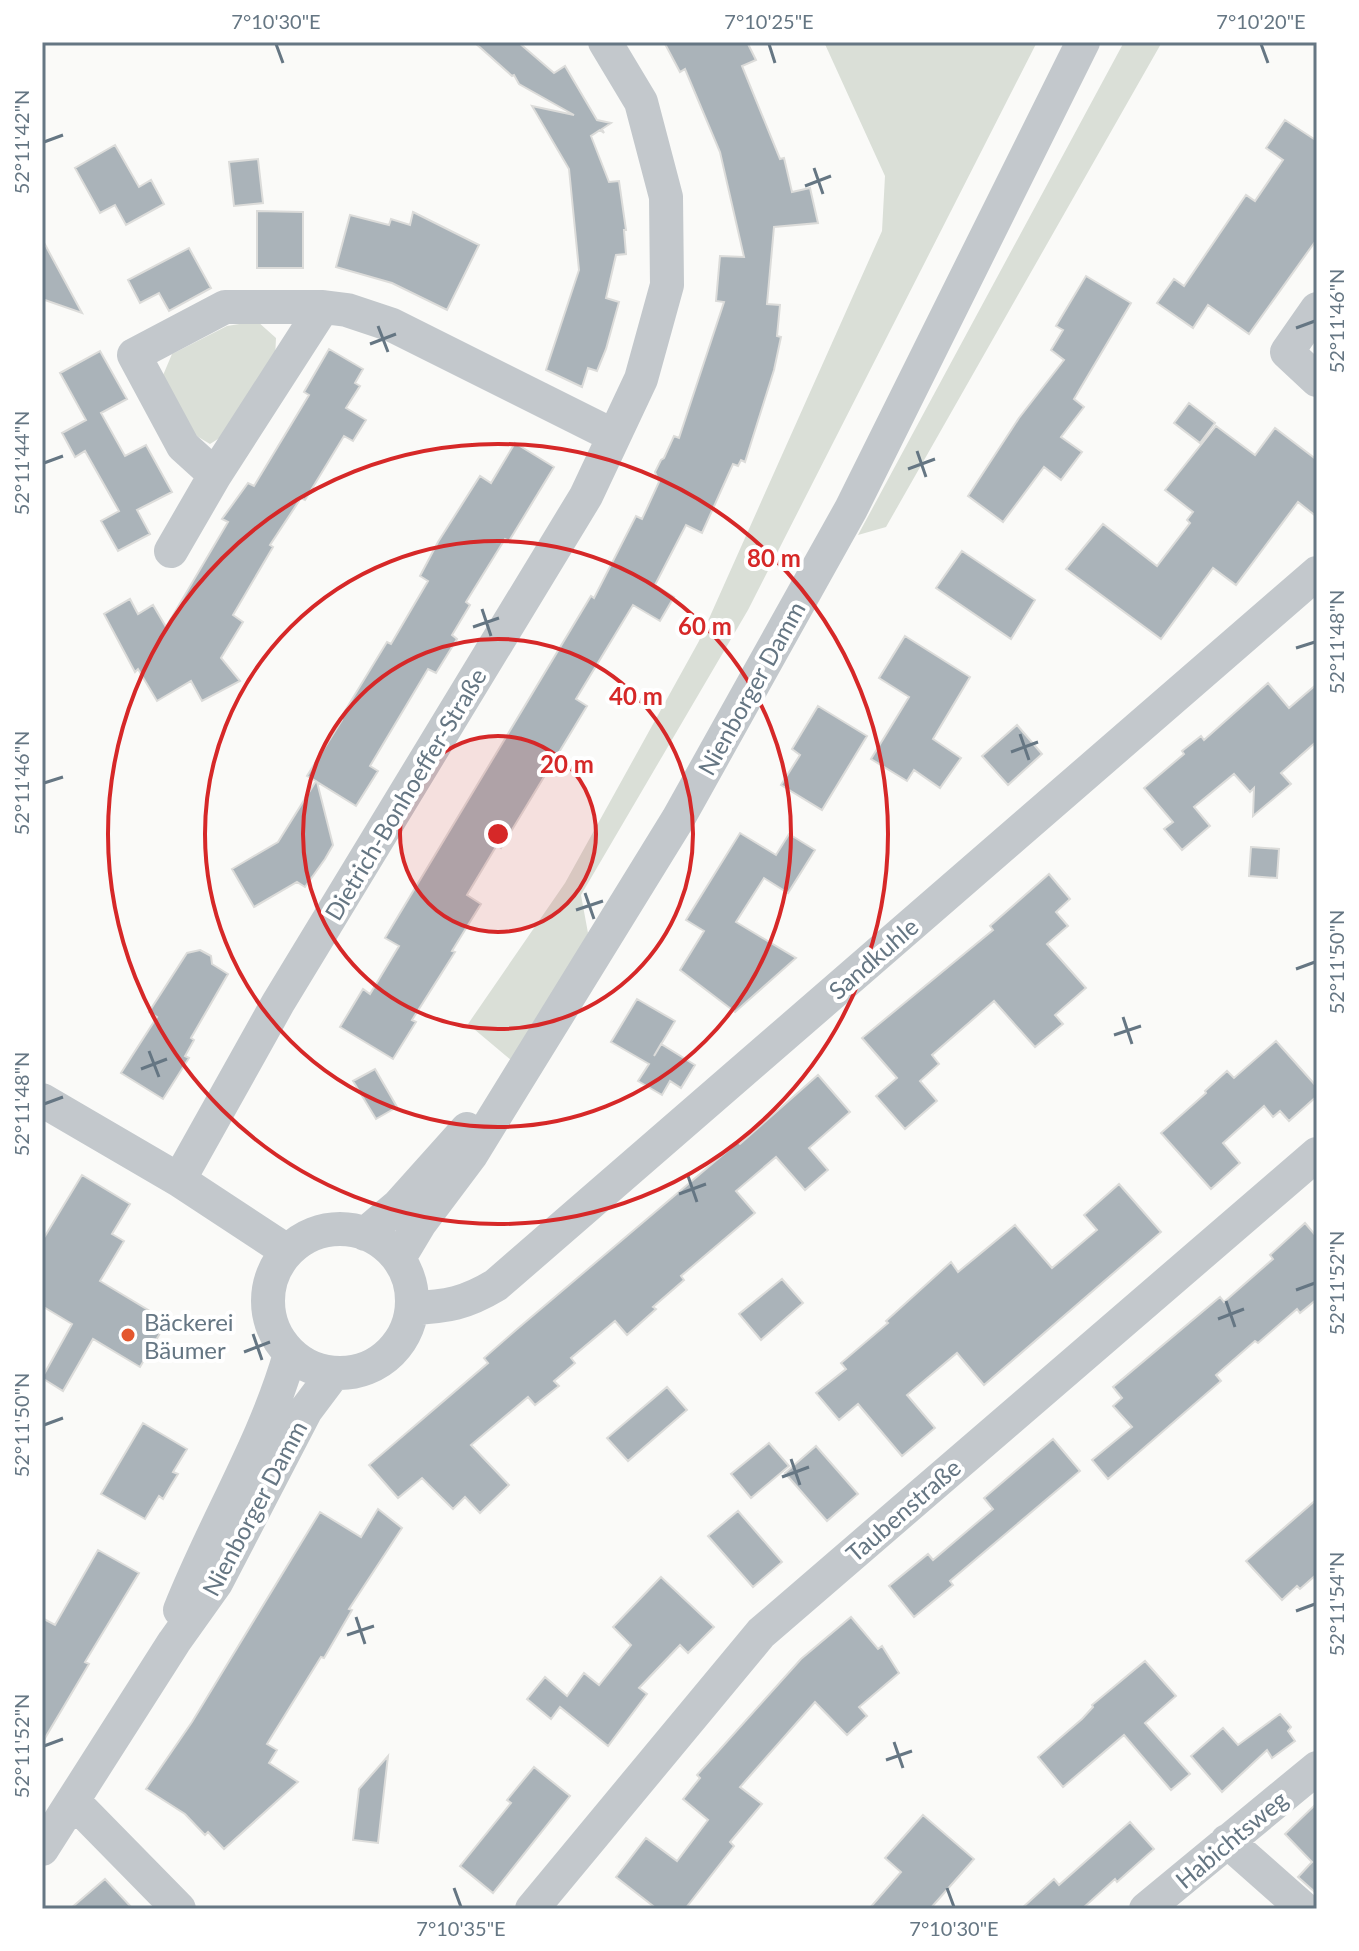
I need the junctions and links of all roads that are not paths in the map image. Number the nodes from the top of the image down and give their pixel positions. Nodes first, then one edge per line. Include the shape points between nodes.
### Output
1 (605, 42) edge
2 (1083, 42) edge
3 (323, 307) junction
4 (1317, 309) edge
5 (1317, 380) edge
6 (614, 436) junction
7 (215, 475) junction
8 (171, 551) dead end
9 (1317, 573) edge
10 (528, 1066) junction
11 (42, 1100) edge
12 (1317, 1154) edge
13 (179, 1180) junction
14 (365, 1234) junction
15 (287, 1251) junction
16 (399, 1258) junction
17 (412, 1308) junction
18 (290, 1354) junction
19 (333, 1374) junction
20 (174, 1642) junction
21 (1317, 1768) edge
22 (73, 1801) junction
23 (1227, 1841) junction
24 (42, 1849) edge
25 (179, 1909) edge
26 (532, 1909) edge
27 (1146, 1909) edge
28 (1304, 1909) edge

1 - 6 street, Dietrich-Bonhoeffer-Straße via 641,102 666,197 667,285 641,379
2 - 10 street, Nienborger Damm via 851,509 678,819
3 - 6 street via 392,325
3 - 7 street
3 - 7 street via 225,307 134,355 183,446
4 - 5 street via 1287,352
6 - 13 street, Dietrich-Bonhoeffer-Straße via 586,496 278,1003
7 - 8 street
9 - 17 street, Sandkuhle via 496,1285 454,1305
10 - 14 street, Nienborger Damm via 398,1206
10 - 16 street, Nienborger Damm
11 - 13 street
12 - 26 street, Taubenstraße via 761,1633
13 - 15 street
14 - 15 street via 322,1232
14 - 16 street via 383,1241
15 - 18 street via 272,1280 268,1308 272,1327
16 - 17 street via 412,1290
17 - 19 street via 395,1349 377,1364
18 - 19 street
18 - 20 street, Nienborger Damm via 190,1585
19 - 20 street, Nienborger Damm via 306,1410 216,1583
20 - 22 street, Nienborger Damm
21 - 23 street, Habichtsweg
22 - 24 street, Nienborger Damm
22 - 25 street
23 - 27 street, Habichtsweg
23 - 28 street

